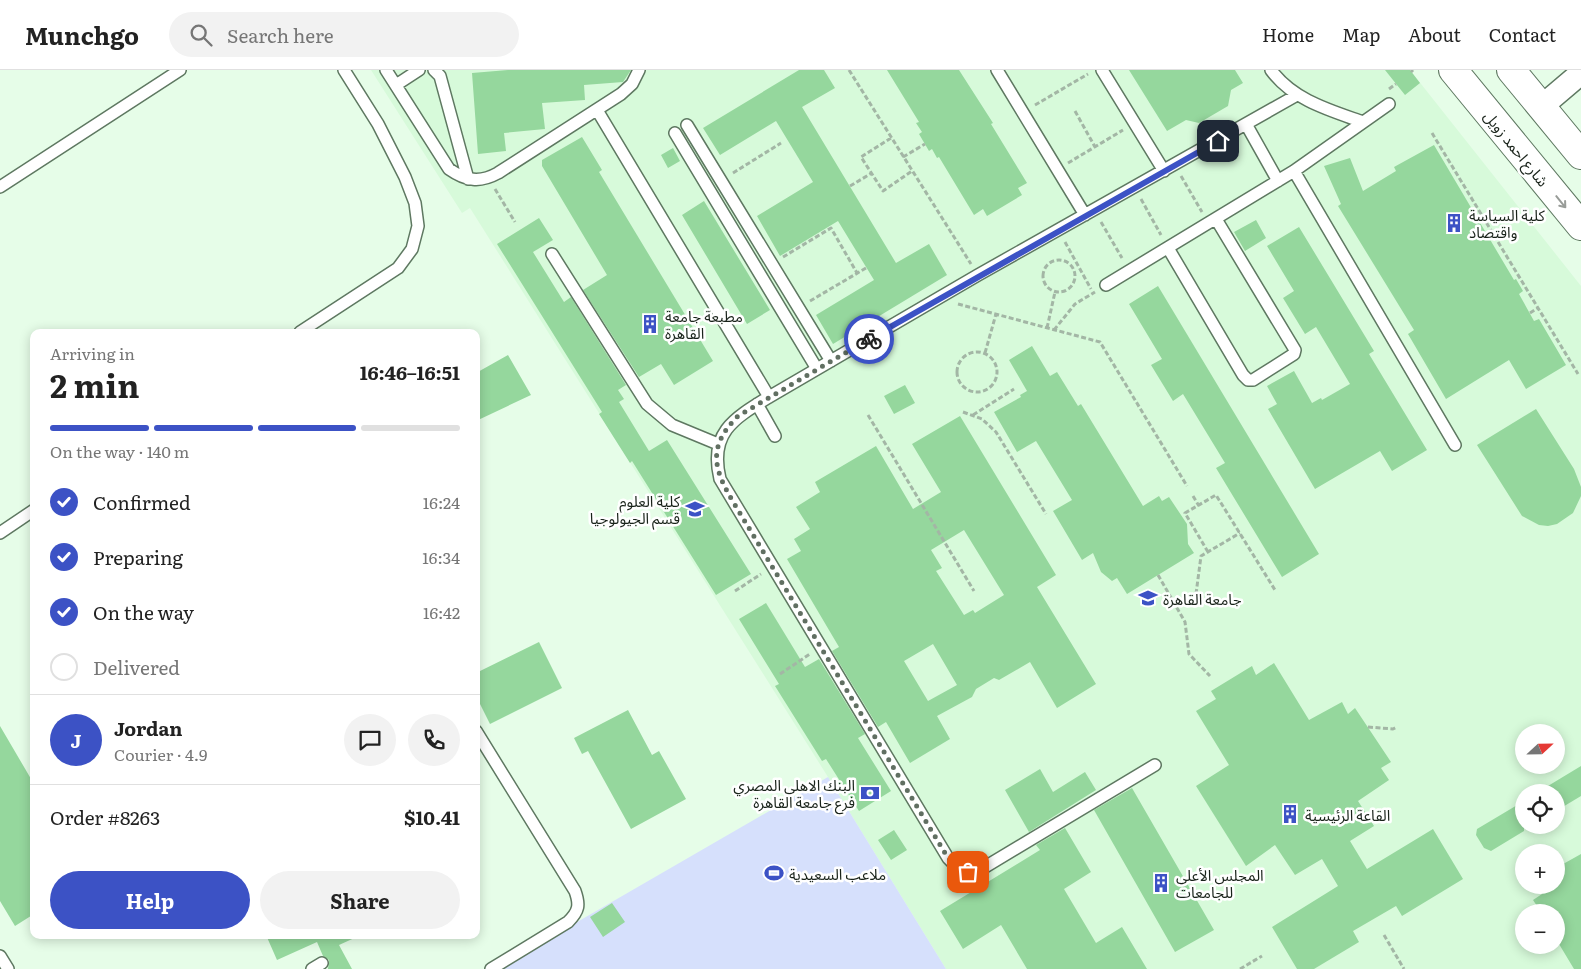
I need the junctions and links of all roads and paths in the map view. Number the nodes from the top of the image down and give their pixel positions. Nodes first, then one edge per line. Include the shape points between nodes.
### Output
1 (180, 70) edge
2 (344, 70) edge
3 (386, 70) edge
4 (419, 70) edge
5 (434, 70) edge
6 (639, 70) edge
7 (849, 70) edge
8 (997, 70) edge
9 (1095, 70) edge
10 (1102, 70) edge
11 (1271, 70) edge
12 (1453, 70) edge
13 (1511, 70) edge
14 (1581, 72) edge
15 (396, 85) junction
16 (1297, 95) junction
17 (1389, 104) dead end
18 (1542, 106) junction
19 (597, 110) junction
20 (1075, 111) dead end
21 (1023, 113) junction
22 (1363, 122) junction
23 (1134, 124) junction
24 (1246, 124) junction
25 (688, 125) dead end
26 (675, 133) dead end
27 (1432, 134) dead end
28 (891, 138) junction
29 (781, 143) dead end
30 (925, 144) dead end
31 (1095, 147) junction
32 (1579, 150) edge
33 (903, 157) junction
34 (1175, 165) junction
35 (1058, 169) junction
36 (912, 171) junction
37 (1164, 171) junction
38 (1294, 171) junction
39 (872, 173) junction
40 (489, 178) junction
41 (468, 179) junction
42 (721, 180) junction
43 (1278, 181) junction
44 (850, 186) dead end
45 (1134, 187) junction
46 (0, 188) edge
47 (1090, 213) junction
48 (1212, 221) junction
49 (515, 222) dead end
50 (1581, 226) edge
51 (1058, 230) junction
52 (1168, 248) junction
53 (552, 254) dead end
54 (772, 264) junction
55 (866, 268) dead end
56 (1129, 272) junction
57 (857, 273) junction
58 (978, 275) junction
59 (1106, 285) joint
60 (1055, 292) junction
61 (1093, 293) junction
62 (938, 298) junction
63 (799, 308) junction
64 (1538, 308) junction
65 (1530, 313) dead end
66 (996, 314) junction
67 (1047, 328) junction
68 (305, 329) edge
69 (1054, 330) junction
70 (985, 354) junction
71 (831, 361) junction
72 (817, 369) junction
73 (1578, 374) dead end
74 (1014, 389) dead end
75 (769, 397) junction
76 (757, 404) junction
77 (963, 412) dead end
78 (868, 415) dead end
79 (973, 415) junction
80 (775, 436) dead end
81 (718, 444) junction
82 (1455, 445) dead end
83 (1187, 486) dead end
84 (1193, 496) dead end
85 (1199, 506) junction
86 (30, 513) edge
87 (1046, 514) dead end
88 (0, 533) edge
89 (1240, 533) junction
90 (1208, 552) junction
91 (772, 567) junction
92 (1158, 575) dead end
93 (1275, 590) dead end
94 (735, 591) dead end
95 (974, 591) dead end
96 (1196, 594) dead end
97 (821, 646) junction
98 (780, 674) dead end
99 (1210, 676) dead end
100 (1368, 726) dead end
101 (1397, 727) dead end
102 (480, 737) edge
103 (1155, 765) dead end
104 (1384, 936) dead end
105 (0, 956) edge
106 (1262, 956) dead end
107 (8, 969) edge
108 (490, 969) edge
109 (1240, 969) edge
110 (1404, 969) edge

1 - 46 lane
2 - 68 lane via 378,124 405,177 415,203 418,226 412,249 398,268
3 - 15 lane
4 - 15 lane
5 - 41 lane via 440,76
6 - 19 lane via 632,84
7 - 28 path
8 - 21 lane
9 - 21 path
10 - 23 lane
11 - 16 lane
12 -> 50 main road, شارع احمد زويل
13 - 18 main road
14 - 18 street
15 - 41 lane via 446,165 458,176
16 - 22 lane
16 - 24 lane
17 - 22 lane
18 - 32 main road
19 - 40 lane
19 - 75 lane
20 - 31 path
21 - 35 lane
22 - 38 lane
23 - 31 path
23 - 37 lane
24 - 34 lane
24 - 43 lane
25 - 42 lane
26 - 72 lane
27 - 64 path
28 - 33 path
28 - 39 path via 861,157
29 - 42 path
30 - 33 path
31 - 35 path
33 - 36 path
34 - 37 lane
34 - 48 path
35 - 47 lane
36 - 39 path via 883,190
36 - 58 path
37 - 45 lane
38 - 43 lane
38 - 82 lane
39 - 44 path
40 - 41 lane
40 - 49 path
42 - 54 lane
43 - 48 lane
45 - 47 lane
45 - 52 path
47 - 51 lane
47 - 56 path
48 - 52 lane
48 - 52 lane via 1295,350 1294,354 1253,380 1243,375
51 - 58 lane
51 - 61 path
52 - 56 lane
53 - 81 lane via 647,404 672,425
54 - 57 path via 831,228
54 - 63 lane
55 - 57 path
56 - 59 lane
57 - 63 path
58 - 62 lane
59 - 61 path
60 - 60 path via 1068,291 1075,280 1074,268 1064,260 1051,261 1043,271 1045,284
60 - 67 path
61 - 69 path via 1075,304
62 - 66 path
62 - 71 lane
63 - 71 lane
64 - 65 path
64 - 73 path
66 - 67 path
66 - 70 path
67 - 69 path
69 - 83 path via 1100,342
70 - 70 path via 978,352 965,356 957,367 959,381 969,391 982,392 996,377 995,363
71 - 72 lane
72 - 75 lane
74 - 79 path
75 - 76 lane
76 - 80 lane
76 - 81 lane via 726,428
77 - 79 path
78 - 95 path
79 - 87 path via 996,432
81 - 91 lane via 716,462 720,479
84 - 85 path
85 - 89 path via 1216,495
85 - 90 path via 1186,514
86 - 88 lane
89 - 90 path
89 - 93 path
90 - 96 path via 1201,556
91 - 94 path
91 - 97 lane
92 - 99 path via 1185,622 1189,654
97 - 98 path
97 - 103 lane via 948,858 956,867 968,872 991,864
100 - 101 path
102 - 108 lane via 580,902 577,913 568,922
104 - 110 path
105 - 107 lane
106 - 109 path

